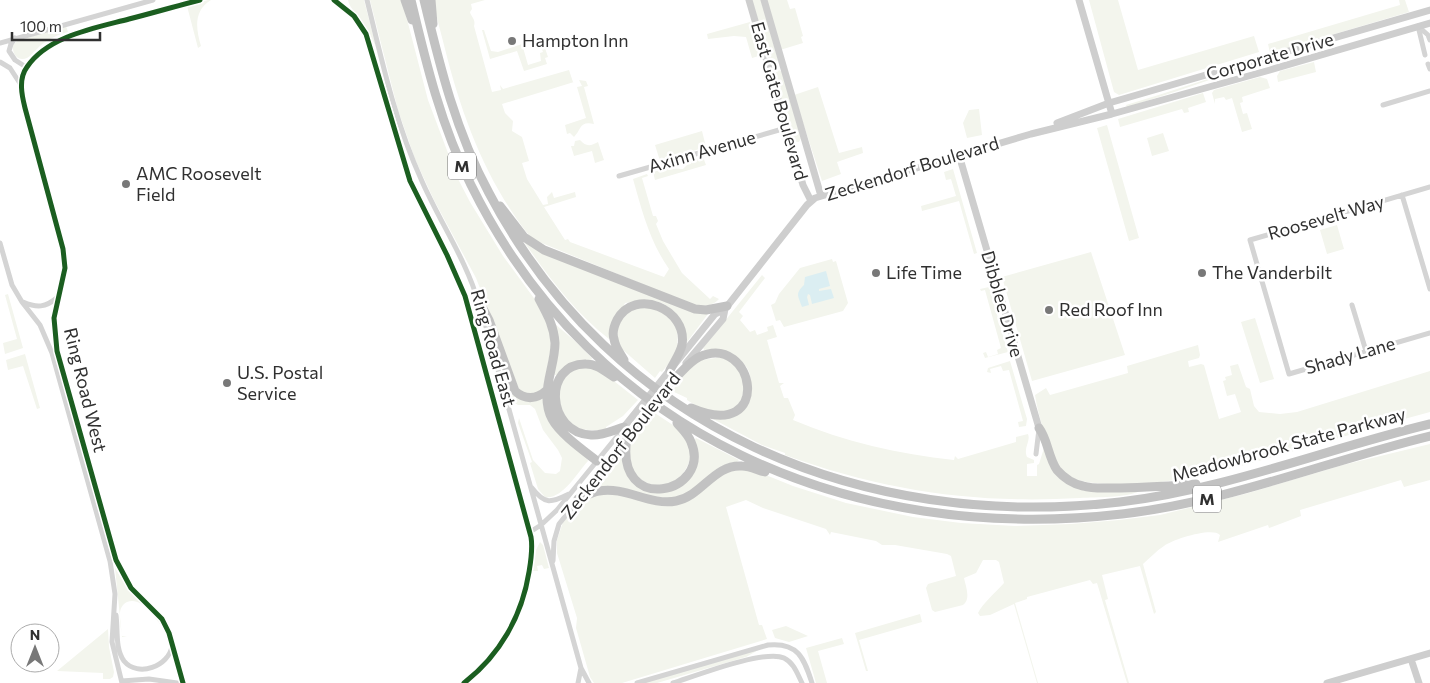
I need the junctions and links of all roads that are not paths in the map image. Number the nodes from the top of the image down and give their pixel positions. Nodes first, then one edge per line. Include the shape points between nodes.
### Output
1 (152, 0) edge
2 (197, 0) edge
3 (334, 0) edge
4 (345, 0) edge
5 (367, 0) edge
6 (405, 0) edge
7 (411, 0) edge
8 (424, 0) edge
9 (431, 0) edge
10 (749, 0) edge
11 (764, 0) edge
12 (1079, 0) edge
13 (182, 2) edge
14 (346, 8) junction
15 (1430, 10) edge
16 (1430, 23) edge
17 (1418, 26) junction
18 (16, 38) junction
19 (420, 39) junction
20 (1430, 40) edge
21 (434, 42) junction
22 (0, 43) edge
23 (1425, 55) dead end
24 (0, 62) edge
25 (783, 65) junction
26 (26, 67) junction
27 (769, 69) junction
28 (22, 86) junction
29 (1430, 91) edge
30 (1109, 103) junction
31 (1383, 105) dead end
32 (1112, 114) junction
33 (786, 128) junction
34 (1031, 134) junction
35 (806, 144) junction
36 (792, 148) junction
37 (958, 155) junction
38 (400, 156) junction
39 (411, 156) junction
40 (619, 176) dead end
41 (1430, 187) edge
42 (488, 192) junction
43 (821, 196) junction
44 (1402, 196) junction
45 (811, 201) junction
46 (1250, 240) joint
47 (0, 243) edge
48 (530, 282) junction
49 (1430, 289) edge
50 (58, 297) junction
51 (479, 301) junction
52 (22, 302) junction
53 (1352, 305) dead end
54 (726, 307) junction
55 (1430, 333) edge
56 (1366, 351) junction
57 (630, 368) junction
58 (670, 375) junction
59 (635, 389) junction
60 (547, 390) junction
61 (668, 397) junction
62 (669, 414) junction
63 (1430, 424) edge
64 (624, 427) junction
65 (1039, 428) junction
66 (1430, 436) edge
67 (627, 438) junction
68 (1036, 454) dead end
69 (597, 461) junction
70 (792, 478) junction
71 (1223, 482) junction
72 (530, 484) junction
73 (575, 496) junction
74 (541, 525) junction
75 (530, 532) junction
76 (553, 566) junction
77 (114, 610) junction
78 (172, 644) junction
79 (774, 644) junction
80 (1430, 653) edge
81 (800, 655) junction
82 (769, 656) junction
83 (1411, 658) junction
84 (791, 664) junction
85 (581, 668) junction
86 (164, 681) junction
87 (122, 682) edge
88 (154, 683) edge
89 (177, 683) edge
90 (184, 683) edge
91 (464, 683) edge
92 (578, 683) edge
93 (589, 683) edge
94 (637, 683) edge
95 (673, 683) edge
96 (802, 683) edge
97 (812, 683) edge
98 (1327, 683) edge
99 (1419, 683) edge

1 - 18 street
2 - 13 street
3 - 14 street, Ring Road East
4 - 14 street
5 - 39 street, Ring Road East via 390,93
6 - 19 highway
7 - 19 highway, Meadowbrook State Parkway / M
8 - 21 highway, Meadowbrook State Parkway / M
9 - 21 highway
10 - 27 main road, East Gate Boulevard
11 - 25 main road, East Gate Boulevard
12 - 30 main road
13 - 26 street via 69,37 48,47
14 - 38 street, Ring Road East via 358,20 368,39
15 - 30 main road, Corporate Drive
16 - 17 main road, Corporate Drive
17 - 20 street
17 - 23 street
17 - 32 main road, Corporate Drive
18 - 22 street
18 - 26 street via 9,51
19 - 48 highway, Meadowbrook State Parkway / M via 447,132 462,166 488,219
21 - 42 highway, Meadowbrook State Parkway / M via 462,134
24 - 28 street via 10,68
25 - 27 main road
25 - 35 main road, East Gate Boulevard
26 - 28 street
27 - 33 main road, East Gate Boulevard
28 - 50 street, Ring Road West via 63,249 64,268
29 - 31 street
30 - 32 main road
30 - 34 main road, Zeckendorf Boulevard
32 - 34 main road, Zeckendorf Boulevard
33 - 36 main road, East Gate Boulevard
33 - 40 street, Axinn Avenue
34 - 37 main road, Zeckendorf Boulevard
35 - 36 main road
35 - 43 main road, East Gate Boulevard
36 - 45 main road, East Gate Boulevard
37 - 43 main road, Zeckendorf Boulevard
37 - 65 main road, Dibblee Drive
38 - 39 street
38 - 75 street, Ring Road East via 465,296
39 - 51 street, Ring Road East
41 - 44 street, Roosevelt Way
42 - 54 highway via 524,237 544,250 695,309
42 - 57 highway, Meadowbrook State Parkway / M via 522,249 551,288 590,332
43 - 45 main road, Zeckendorf Boulevard
44 - 46 street, Roosevelt Way
44 - 49 street, Roosevelt Way
45 - 54 main road, Zeckendorf Boulevard
46 - 56 street, Shady Lane via 1289,374
47 - 52 street, Ring Road West via 12,284
48 - 59 highway, Meadowbrook State Parkway / M via 579,338
48 - 60 highway via 554,332 554,353
50 - 52 street via 40,307
50 - 78 street, Ring Road West via 54,318 57,351 113,552 131,588 162,619
51 - 60 highway via 515,392 531,398
51 - 72 street, Ring Road East
52 - 77 street, Ring Road West via 40,325 52,353 110,561
53 - 56 street
54 - 58 main road, Zeckendorf Boulevard via 715,314
54 - 58 main road, Zeckendorf Boulevard via 723,319
55 - 56 street, Shady Lane
57 - 58 highway via 615,343 614,326 625,311 636,305 648,304 669,312 681,331 681,349
57 - 61 highway, Meadowbrook State Parkway / M
58 - 61 highway via 696,359 719,354 742,368 748,381 748,392 739,408 720,416 702,413
58 - 64 main road, Zeckendorf Boulevard
58 - 67 main road, Zeckendorf Boulevard
59 - 62 highway, Meadowbrook State Parkway / M
59 - 64 highway via 599,367 587,364 568,370 557,386 557,410 574,430 597,435
60 - 69 highway via 548,407 555,424
61 - 71 highway, Meadowbrook State Parkway / M via 723,432 786,462 848,483 916,498 997,506 1083,505 1159,496
62 - 67 highway via 688,436 694,452 690,472 676,485 657,490 638,482 626,464
62 - 70 highway, Meadowbrook State Parkway / M via 724,447
63 - 71 highway, Meadowbrook State Parkway / M
64 - 69 street, Zeckendorf Boulevard
65 - 68 street, Dibblee Drive
65 - 71 highway via 1057,469 1080,485 1138,488
66 - 70 highway, Meadowbrook State Parkway / M via 1210,499 1146,511 1083,517 998,518 934,512 865,500
67 - 73 street, Zeckendorf Boulevard
69 - 73 street, Zeckendorf Boulevard
70 - 73 highway via 747,466 734,466 718,473 690,496 675,501 656,501 608,490
72 - 73 street via 539,496 548,501
72 - 74 street, Ring Road East
73 - 74 street, Zeckendorf Boulevard
73 - 76 street, Zeckendorf Boulevard via 557,528
74 - 75 street, Zeckendorf Boulevard
74 - 76 street, Ring Road East
75 - 91 street, Ring Road East via 532,553 520,608 505,638 484,665
76 - 85 street, Ring Road East
77 - 78 street via 119,651 130,666 144,670 151,668 170,655
77 - 87 street, Ring Road West via 112,642
78 - 90 street, Ring Road West
79 - 81 street via 790,646
79 - 82 street via 776,651
79 - 94 street
80 - 83 main road
81 - 84 street via 798,663
81 - 97 street
82 - 84 street via 781,657
82 - 95 street
83 - 98 main road
83 - 99 main road
84 - 96 street
85 - 92 street
85 - 93 street
86 - 87 street
86 - 88 street
86 - 89 street

